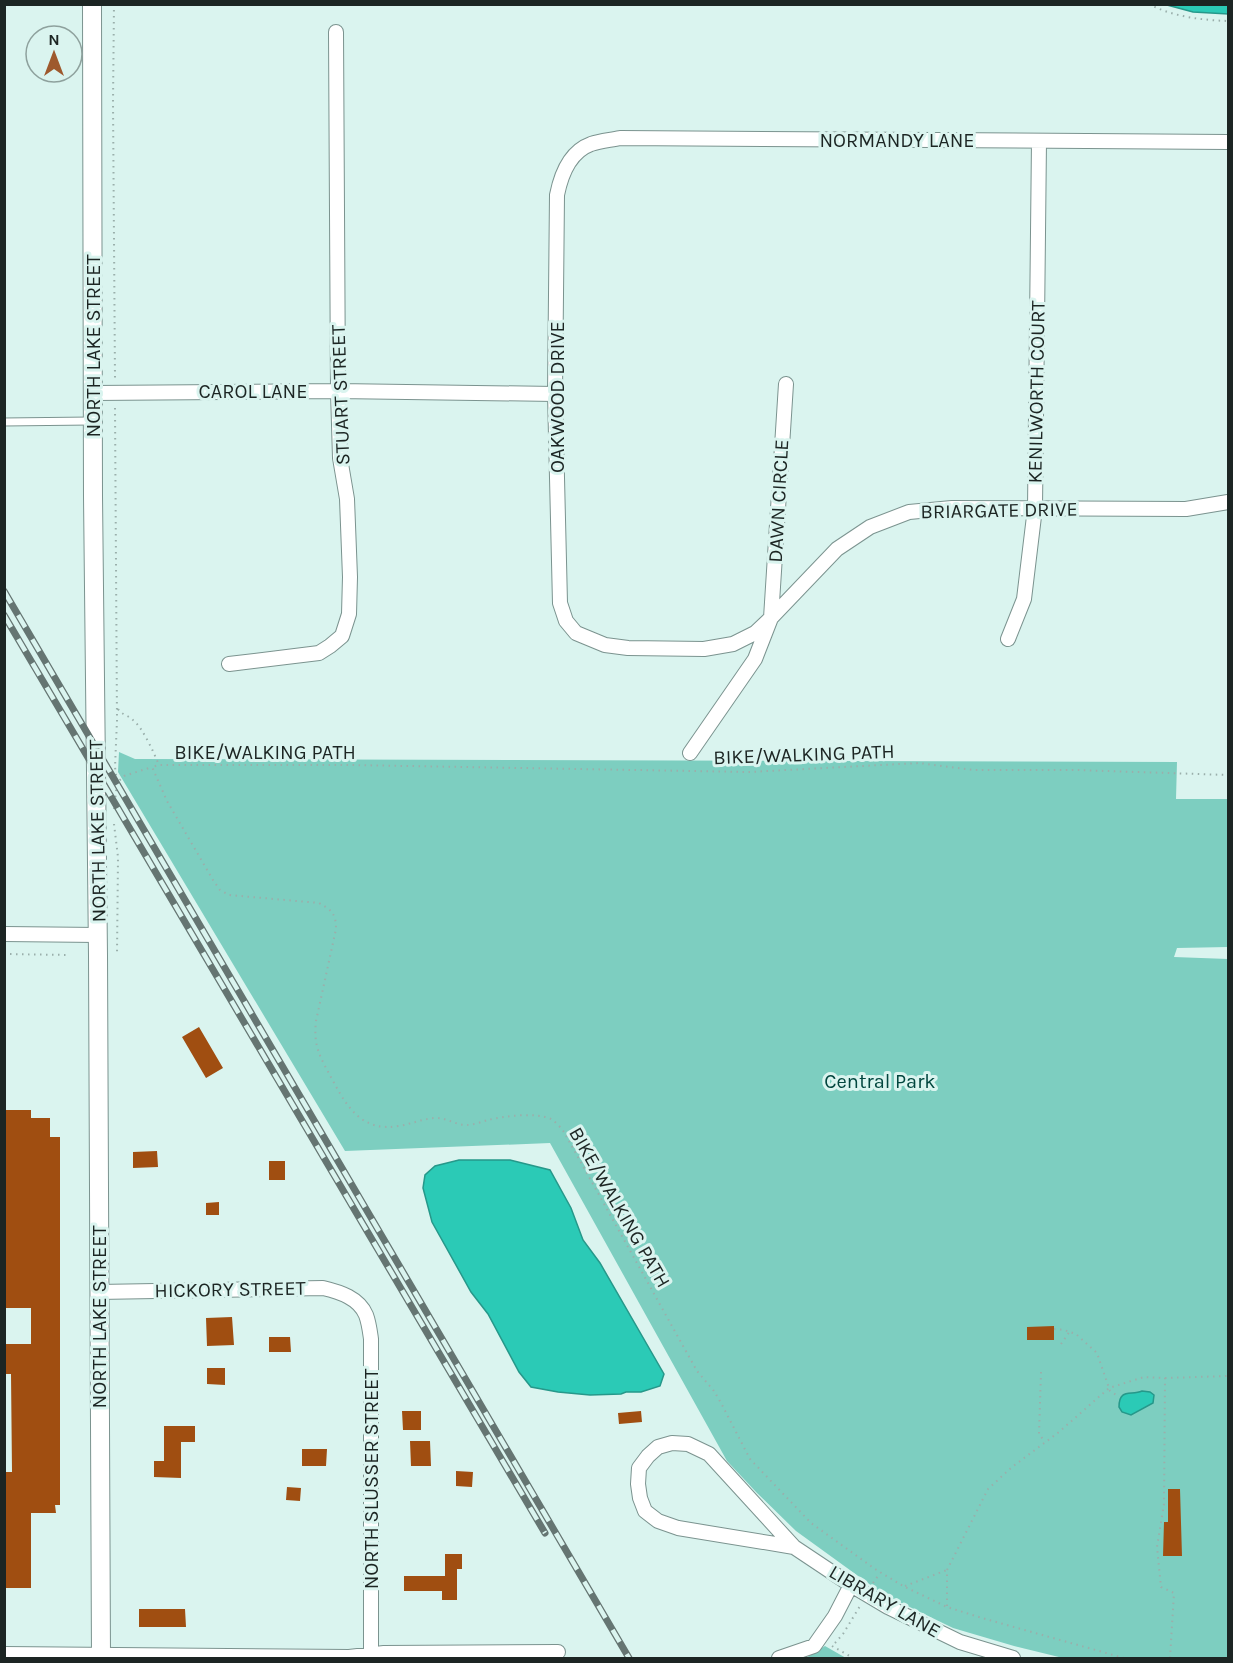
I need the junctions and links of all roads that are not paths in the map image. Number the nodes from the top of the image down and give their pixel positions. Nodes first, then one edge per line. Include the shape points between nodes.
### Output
1 (93, 5) edge
2 (336, 32) dead end
3 (1039, 141) junction
4 (1228, 142) edge
5 (572, 159) joint
6 (786, 384) dead end
7 (338, 391) junction
8 (94, 393) junction
9 (555, 394) junction
10 (94, 421) junction
11 (4, 423) edge
12 (1228, 502) edge
13 (1035, 508) junction
14 (771, 618) junction
15 (576, 633) joint
16 (1008, 639) dead end
17 (229, 664) dead end
18 (690, 753) dead end
19 (4, 934) edge
20 (98, 935) junction
21 (98, 1292) junction
22 (357, 1303) joint
23 (795, 1547) junction
24 (851, 1585) junction
25 (558, 1652) dead end
26 (4, 1654) edge
27 (101, 1657) edge
28 (371, 1657) edge
29 (779, 1659) edge
30 (1013, 1659) edge

1 - 8 street, NORTH LAKE STREET
2 - 7 street, STUART STREET
3 - 4 street, NORMANDY LANE
3 - 5 street, NORMANDY LANE via 620,138 591,144
3 - 13 street, KENILWORTH COURT
5 - 9 street, OAKWOOD DRIVE via 564,168 557,195
6 - 14 street, DAWN CIRCLE
7 - 8 street, CAROL LANE
7 - 9 street, CAROL LANE
7 - 17 street, STUART STREET via 350,577 350,614 342,636 319,653
8 - 10 street, NORTH LAKE STREET
9 - 15 street, OAKWOOD DRIVE via 560,603 566,621
10 - 11 lane
10 - 20 street, NORTH LAKE STREET
12 - 13 street, BRIARGATE DRIVE via 1186,509
13 - 14 street, BRIARGATE DRIVE via 909,512 870,526 837,549
13 - 16 street, KENILWORTH COURT via 1024,599
14 - 15 street, BRIARGATE DRIVE via 755,633 733,644 704,649 628,648 605,645
14 - 18 street, BRIARGATE DRIVE via 755,659
19 - 20 street
20 - 21 street, NORTH LAKE STREET
21 - 22 street, HICKORY STREET via 323,1288 342,1293
21 - 27 street, NORTH LAKE STREET
22 - 28 street, NORTH SLUSSER STREET via 366,1315 372,1339
23 - 23 street, LIBRARY LANE via 678,1528 658,1521 645,1511 640,1498 639,1468 658,1447 672,1443 688,1444 709,1454
23 - 24 street, LIBRARY LANE
24 - 29 street via 814,1646
24 - 30 street, LIBRARY LANE via 960,1642
25 - 28 street via 384,1653
26 - 27 street
27 - 28 street

